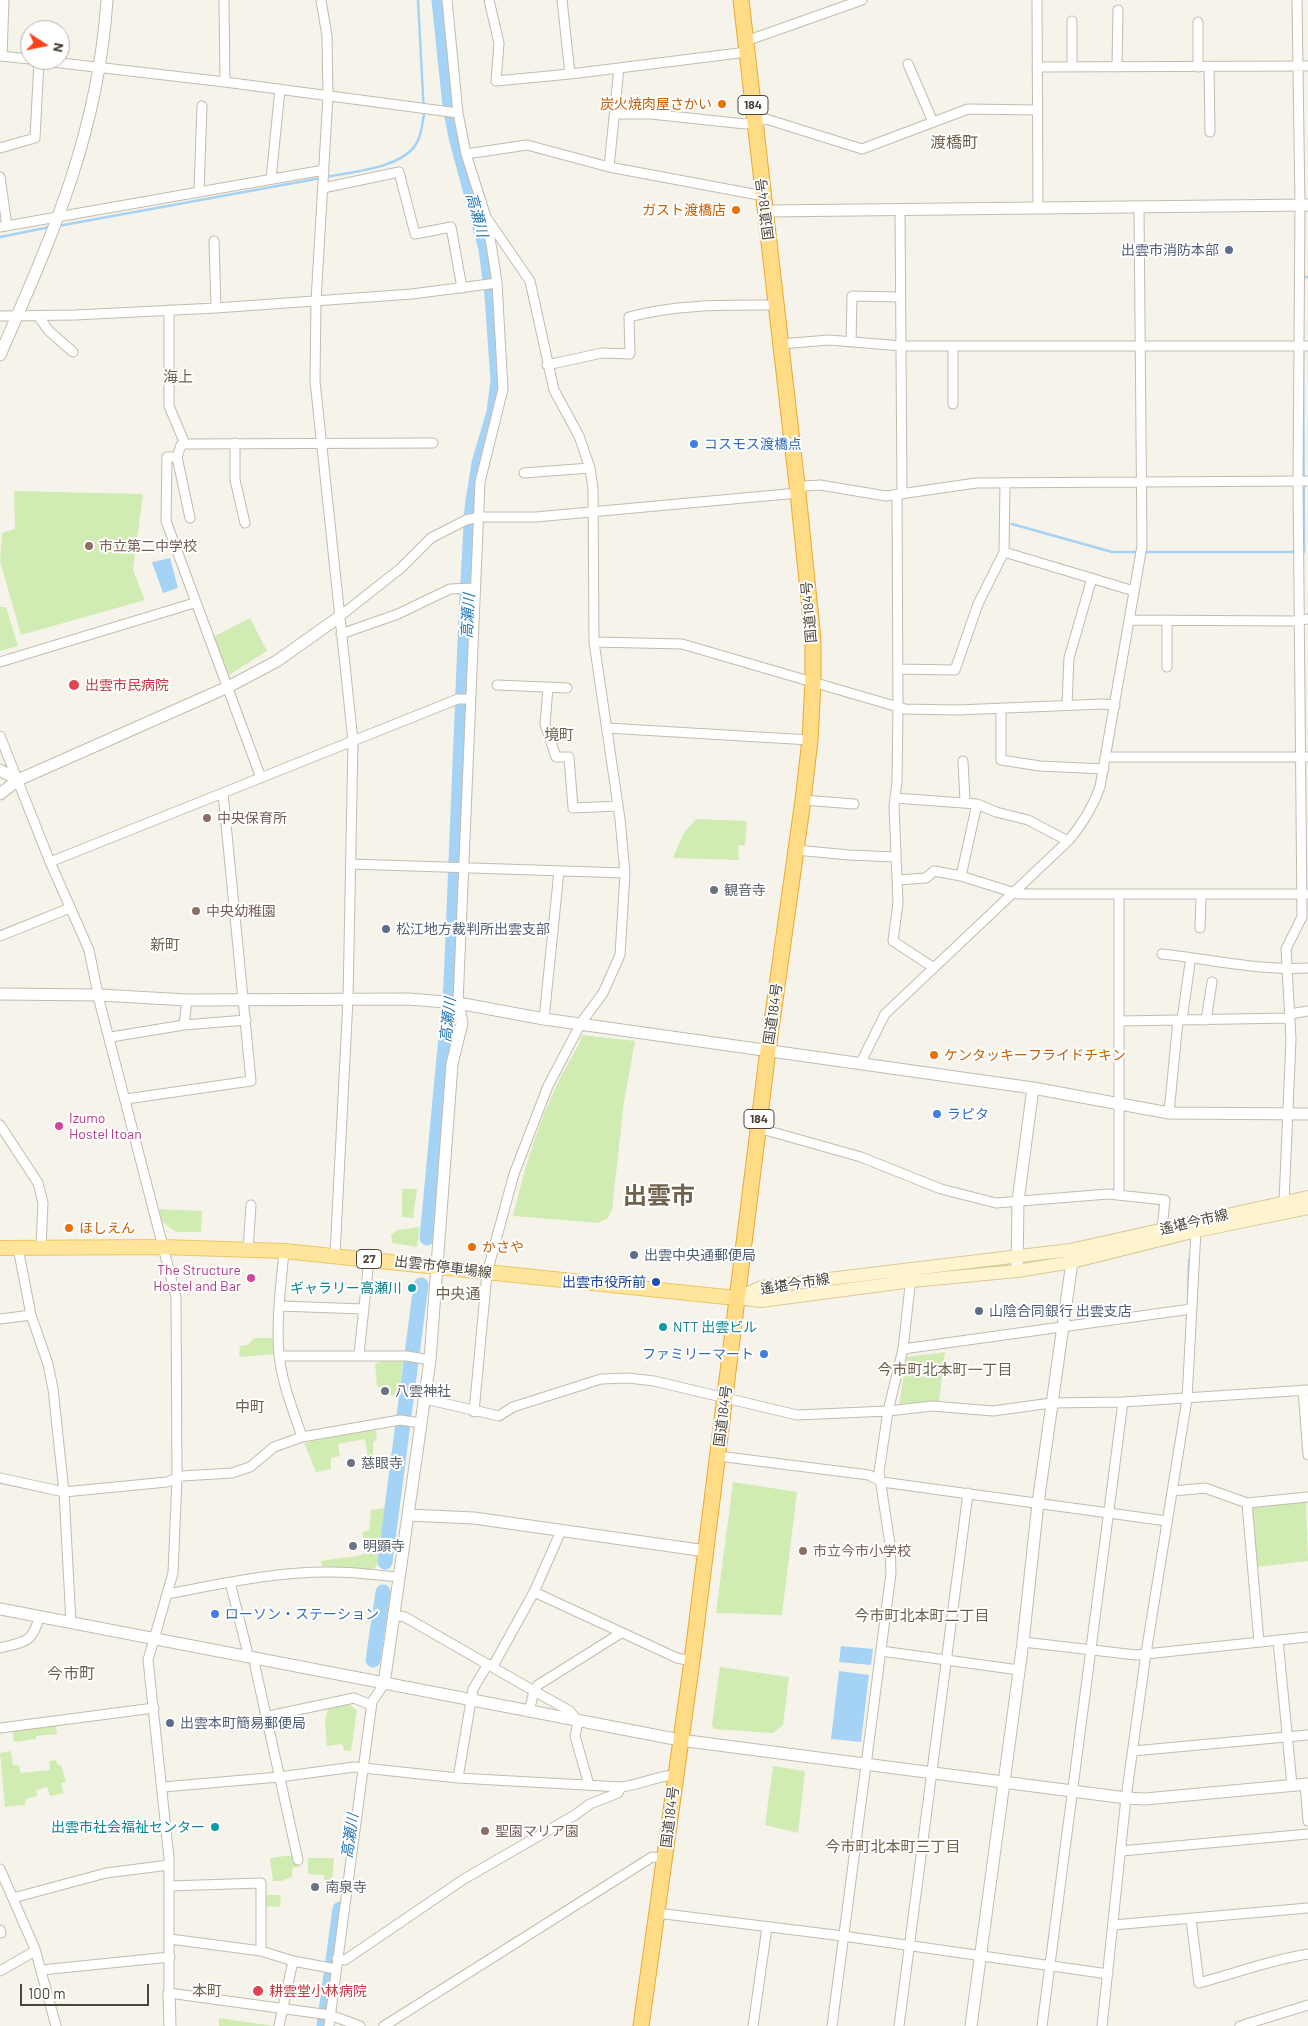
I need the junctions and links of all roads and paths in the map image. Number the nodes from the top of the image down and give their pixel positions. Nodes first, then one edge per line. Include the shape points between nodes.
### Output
1 (4, 0) edge
2 (108, 0) edge
3 (224, 0) edge
4 (321, 0) edge
5 (447, 0) edge
6 (489, 0) edge
7 (562, 0) edge
8 (741, 0) edge
9 (861, 0) edge
10 (1037, 0) edge
11 (1297, 0) edge
12 (1118, 10) dead end
13 (1072, 21) dead end
14 (1198, 22) dead end
15 (747, 46) junction
16 (1, 56) edge
17 (20, 58) edge
18 (70, 64) edge
19 (908, 64) dead end
20 (1298, 66) junction
21 (1308, 66) edge
22 (100, 67) junction
23 (1072, 67) junction
24 (1117, 67) junction
25 (1198, 67) junction
26 (1209, 67) junction
27 (619, 68) junction
28 (1037, 68) junction
29 (37, 70) edge
30 (570, 74) junction
31 (224, 82) junction
32 (280, 89) junction
33 (328, 96) junction
34 (202, 106) dead end
35 (1037, 110) junction
36 (458, 114) junction
37 (615, 114) junction
38 (755, 122) junction
39 (933, 122) junction
40 (1210, 132) dead end
41 (0, 148) edge
42 (466, 154) junction
43 (609, 167) junction
44 (324, 170) junction
45 (0, 177) edge
46 (271, 179) junction
47 (323, 188) junction
48 (199, 192) junction
49 (765, 204) junction
50 (1304, 205) edge
51 (1139, 207) junction
52 (1038, 208) junction
53 (900, 209) junction
54 (59, 217) junction
55 (486, 218) junction
56 (4, 226) edge
57 (214, 241) dead end
58 (497, 283) junction
59 (462, 288) junction
60 (901, 297) junction
61 (316, 300) junction
62 (776, 305) junction
63 (216, 308) junction
64 (169, 310) junction
65 (18, 315) junction
66 (0, 316) edge
67 (38, 316) junction
68 (851, 342) junction
69 (780, 344) junction
70 (902, 346) junction
71 (953, 346) junction
72 (1303, 346) edge
73 (1141, 347) junction
74 (73, 352) dead end
75 (0, 355) edge
76 (547, 365) junction
77 (953, 404) dead end
78 (321, 442) junction
79 (433, 443) dead end
80 (185, 444) junction
81 (235, 444) junction
82 (177, 457) junction
83 (590, 468) junction
84 (524, 473) dead end
85 (1298, 481) junction
86 (1308, 481) edge
87 (1005, 483) junction
88 (1141, 483) junction
89 (798, 493) junction
90 (899, 494) junction
91 (592, 511) junction
92 (479, 517) junction
93 (190, 518) dead end
94 (245, 523) dead end
95 (1004, 552) junction
96 (1092, 578) junction
97 (474, 588) junction
98 (1134, 591) junction
99 (194, 603) junction
100 (339, 617) junction
101 (1304, 619) edge
102 (1129, 620) junction
103 (1167, 620) junction
104 (341, 634) junction
105 (594, 642) junction
106 (0, 662) edge
107 (1167, 667) dead end
108 (898, 669) junction
109 (813, 682) junction
110 (497, 685) dead end
111 (228, 687) junction
112 (548, 687) junction
113 (567, 688) dead end
114 (470, 699) junction
115 (1067, 705) junction
116 (1115, 705) junction
117 (898, 707) junction
118 (1001, 708) junction
119 (607, 728) junction
120 (0, 736) edge
121 (810, 740) junction
122 (353, 741) junction
123 (1106, 757) junction
124 (1305, 757) edge
125 (963, 761) dead end
126 (1104, 769) junction
127 (0, 770) edge
128 (261, 778) junction
129 (18, 780) junction
130 (223, 792) junction
131 (0, 794) edge
132 (895, 798) junction
133 (803, 800) junction
134 (965, 801) junction
135 (854, 804) dead end
136 (978, 804) junction
137 (618, 806) junction
138 (1068, 841) junction
139 (796, 850) junction
140 (895, 857) junction
141 (50, 862) junction
142 (351, 864) junction
143 (465, 866) junction
144 (559, 871) junction
145 (625, 873) junction
146 (961, 876) junction
147 (897, 880) junction
148 (1014, 894) junction
149 (1119, 894) junction
150 (1305, 894) edge
151 (1201, 896) junction
152 (70, 908) junction
153 (1200, 928) dead end
154 (0, 936) edge
155 (1162, 954) dead end
156 (1190, 963) dead end
157 (934, 968) junction
158 (1308, 968) edge
159 (1287, 969) junction
160 (1212, 982) dead end
161 (0, 994) edge
162 (100, 995) junction
163 (244, 999) junction
164 (348, 999) junction
165 (186, 1000) junction
166 (458, 1003) junction
167 (1308, 1010) edge
168 (1290, 1016) junction
169 (544, 1018) junction
170 (246, 1020) junction
171 (1180, 1020) junction
172 (1206, 1020) junction
173 (1120, 1021) junction
174 (580, 1023) junction
175 (184, 1025) junction
176 (111, 1037) junction
177 (768, 1050) junction
178 (860, 1062) junction
179 (1033, 1088) junction
180 (126, 1100) junction
181 (1120, 1103) junction
182 (1169, 1113) junction
183 (1308, 1114) edge
184 (1288, 1115) junction
185 (0, 1125) edge
186 (758, 1128) junction
187 (1119, 1195) junction
188 (1308, 1197) edge
189 (1018, 1201) junction
190 (1284, 1202) junction
191 (251, 1205) dead end
192 (1308, 1208) edge
193 (1162, 1229) junction
194 (1196, 1231) junction
195 (162, 1247) junction
196 (0, 1248) edge
197 (18, 1248) junction
198 (42, 1248) junction
199 (248, 1249) junction
200 (284, 1251) junction
201 (335, 1255) junction
202 (1071, 1256) junction
203 (1017, 1258) junction
204 (369, 1259) junction
205 (437, 1266) junction
206 (1017, 1271) junction
207 (487, 1273) junction
208 (911, 1275) junction
209 (736, 1298) junction
210 (279, 1306) junction
211 (1191, 1308) junction
212 (364, 1309) junction
213 (31, 1315) junction
214 (0, 1319) edge
215 (1064, 1326) junction
216 (903, 1349) junction
217 (359, 1355) junction
218 (279, 1356) junction
219 (430, 1360) junction
220 (1306, 1390) edge
221 (725, 1398) junction
222 (425, 1399) junction
223 (1187, 1399) junction
224 (1051, 1402) junction
225 (1123, 1402) junction
226 (888, 1411) junction
227 (474, 1412) junction
228 (421, 1423) junction
229 (302, 1436) junction
230 (1308, 1455) edge
231 (718, 1456) junction
232 (0, 1478) edge
233 (177, 1479) junction
234 (882, 1482) junction
235 (1172, 1491) junction
236 (64, 1492) junction
237 (968, 1493) junction
238 (1308, 1497) edge
239 (1038, 1503) junction
240 (1247, 1503) junction
241 (1110, 1514) junction
242 (408, 1515) junction
243 (1167, 1521) junction
244 (561, 1530) junction
245 (706, 1551) junction
246 (398, 1577) junction
247 (230, 1582) junction
248 (534, 1592) junction
249 (167, 1594) junction
250 (0, 1609) edge
251 (393, 1615) junction
252 (39, 1617) junction
253 (71, 1623) junction
254 (621, 1633) junction
255 (1308, 1637) edge
256 (153, 1639) junction
257 (1278, 1640) junction
258 (1023, 1642) junction
259 (1260, 1642) junction
260 (0, 1648) edge
261 (1091, 1648) junction
262 (881, 1651) junction
263 (1146, 1653) junction
264 (251, 1657) junction
265 (946, 1659) junction
266 (692, 1661) junction
267 (490, 1665) junction
268 (1019, 1670) junction
269 (384, 1684) junction
270 (534, 1691) junction
271 (470, 1700) junction
272 (371, 1705) junction
273 (154, 1708) junction
274 (529, 1712) junction
275 (264, 1717) junction
276 (578, 1722) junction
277 (0, 1728) edge
278 (1308, 1735) edge
279 (1288, 1737) junction
280 (680, 1740) junction
281 (1133, 1751) junction
282 (865, 1764) junction
283 (363, 1769) junction
284 (675, 1774) junction
285 (931, 1774) junction
286 (279, 1777) junction
287 (458, 1778) junction
288 (1002, 1782) junction
289 (1306, 1784) edge
290 (589, 1785) junction
291 (1292, 1785) junction
292 (163, 1787) junction
293 (621, 1787) junction
294 (1073, 1792) junction
295 (1126, 1798) junction
296 (1308, 1821) edge
297 (1308, 1834) edge
298 (1120, 1851) junction
299 (665, 1858) junction
300 (298, 1860) dead end
301 (169, 1865) junction
302 (0, 1869) edge
303 (169, 1886) junction
304 (13, 1898) junction
305 (1308, 1908) edge
306 (657, 1913) junction
307 (1191, 1918) junction
308 (1113, 1925) junction
309 (767, 1926) junction
310 (843, 1936) junction
311 (170, 1939) junction
312 (909, 1946) junction
313 (35, 1951) junction
314 (260, 1951) junction
315 (1308, 1954) edge
316 (980, 1956) junction
317 (170, 1957) junction
318 (338, 1958) junction
319 (293, 1960) junction
320 (1051, 1966) junction
321 (336, 1969) junction
322 (41, 1970) junction
323 (0, 1971) edge
324 (1108, 1974) junction
325 (170, 1993) junction
326 (1308, 2005) edge
327 (283, 2009) junction
328 (330, 2015) junction
329 (56, 2026) edge
330 (170, 2026) edge
331 (279, 2026) edge
332 (329, 2026) edge
333 (360, 2026) edge
334 (384, 2026) edge
335 (641, 2026) edge
336 (753, 2026) edge
337 (832, 2026) edge
338 (899, 2026) edge
339 (971, 2026) edge
340 (1042, 2026) edge
341 (1102, 2026) edge
342 (1240, 2026) edge

1 - 16 street
2 - 22 street
3 - 31 street
4 - 33 street via 327,36
5 - 36 street
6 - 30 street via 499,44 496,81
7 - 30 street
8 - 15 highway, 国道184号 / 184
9 - 15 street
10 - 28 street
11 - 20 street
12 - 24 street
13 - 23 street
14 - 25 street
15 - 27 street
15 - 38 highway, 国道184号 / 184
16 - 17 street
18 - 22 street
19 - 39 street
20 - 21 street
20 - 26 street
20 - 50 street
22 - 31 street
22 - 54 street via 80,156
23 - 24 street
23 - 28 street
24 - 25 street
25 - 26 street
26 - 40 street
27 - 30 street
27 - 37 street
28 - 35 street
29 - 41 street via 35,138
31 - 32 street
32 - 33 street
32 - 46 street
33 - 36 street
33 - 44 street
34 - 48 street
35 - 39 street via 968,109
35 - 52 street
36 - 42 street
37 - 38 street via 651,114 745,124
37 - 43 street
38 - 39 street via 766,119 862,149
38 - 49 highway, 国道184号 / 184
42 - 43 street via 527,145
42 - 55 street
43 - 49 street
44 - 46 street
44 - 47 street
45 - 56 street
46 - 48 street
47 - 59 street via 399,172 415,234 451,227
47 - 61 street
48 - 54 street
49 - 53 street
49 - 62 highway, 国道184号 / 184
50 - 51 street
50 - 72 street
51 - 52 street
51 - 73 street
52 - 53 street
53 - 60 street
54 - 56 street
54 - 65 street
55 - 58 street
55 - 76 street via 530,281
57 - 63 street
58 - 59 street
58 - 92 street via 503,388 480,482
59 - 61 street
60 - 68 street via 852,296
60 - 70 street
61 - 63 street
61 - 78 street via 315,381
62 - 69 highway, 国道184号 / 184
62 - 76 street via 688,306 636,315 629,317 630,354 602,353
63 - 64 street
64 - 67 street
64 - 80 street via 168,406
65 - 66 street
65 - 67 street
65 - 75 street
67 - 74 street
68 - 69 street via 829,340
68 - 70 street
69 - 89 highway, 国道184号 / 184
70 - 71 street
70 - 90 street
71 - 73 street
71 - 77 street
72 - 73 street
72 - 85 street
73 - 88 street
76 - 83 street via 554,390 579,436
78 - 79 street
78 - 81 street
78 - 100 street
80 - 81 street
80 - 82 street via 181,445
81 - 94 street via 236,480
82 - 93 street
82 - 99 street via 167,457 166,521
83 - 84 street
83 - 91 street
85 - 86 street
85 - 88 street
85 - 101 street
87 - 88 street
87 - 90 street via 962,484
87 - 95 street
88 - 98 street via 1142,546
89 - 90 street via 804,486 820,485 874,496
89 - 91 street
89 - 109 highway, 国道184号 / 184 via 813,639
90 - 108 street
91 - 92 street via 536,517
91 - 105 street
92 - 97 street
92 - 100 street via 431,538 401,568
95 - 96 street
95 - 108 street via 978,604 955,670
96 - 98 street
96 - 115 street via 1068,658
97 - 104 street via 450,589 398,614
97 - 114 street
98 - 102 street
99 - 106 street
99 - 111 street
100 - 104 street
100 - 111 street via 277,661
101 - 103 street
101 - 124 street
102 - 103 street
102 - 116 street
103 - 107 street
104 - 122 street
105 - 109 street via 682,644
105 - 119 street
108 - 117 street
109 - 117 street
109 - 121 highway, 国道184号 / 184
110 - 112 street
111 - 128 street
111 - 129 street
112 - 113 street
112 - 137 street via 545,724 556,757 569,757 573,808
114 - 122 street via 458,699
114 - 143 street
115 - 116 street
115 - 118 street
116 - 123 street
117 - 118 street via 918,710
117 - 132 street
118 - 126 street via 1001,760 1040,766
119 - 121 street
119 - 137 street
120 - 129 street
121 - 133 highway, 国道184号 / 184
122 - 128 street
122 - 142 street
123 - 124 street
123 - 126 street
124 - 150 street
125 - 134 street
126 - 138 street via 1093,808
127 - 129 street
128 - 130 street
129 - 131 street
129 - 141 street
130 - 141 street
130 - 163 street
132 - 134 street
132 - 140 street
133 - 135 street
133 - 139 highway, 国道184号 / 184
134 - 136 street
136 - 138 street via 1028,820
136 - 146 street
137 - 145 street
138 - 148 street
139 - 140 street
139 - 177 highway, 国道184号 / 184
140 - 147 street
141 - 152 street
142 - 143 street
142 - 164 street
143 - 144 street
143 - 166 street
144 - 145 street
144 - 169 street
145 - 174 street via 620,954 603,992
146 - 147 street via 934,871 926,878
146 - 148 street
147 - 157 street via 898,918 893,941
148 - 149 street
148 - 157 street
149 - 151 street
149 - 173 street
150 - 151 street
150 - 159 street via 1302,917 1286,949
151 - 153 street
152 - 154 street
152 - 162 street via 89,950
155 - 159 street via 1237,966
156 - 171 street
157 - 178 street via 885,1014
158 - 159 street
159 - 168 street
160 - 172 street
161 - 162 street
162 - 165 street
162 - 176 street
163 - 164 street
163 - 165 street
163 - 170 street
164 - 166 street
164 - 201 street
165 - 175 street
166 - 169 street
166 - 205 street via 462,1023 452,1064
167 - 168 street
168 - 172 street
168 - 184 street
169 - 174 street
170 - 175 street
170 - 180 street via 251,1081
171 - 172 street
171 - 173 street
171 - 182 street
173 - 181 street
174 - 177 street
174 - 207 street via 548,1086 514,1174
175 - 176 street
176 - 180 street
177 - 178 street
177 - 186 highway, 国道184号 / 184
178 - 179 street
179 - 181 street
179 - 189 street
180 - 195 street
181 - 182 street
181 - 187 street
182 - 184 street
183 - 184 street
184 - 190 street
185 - 198 street via 38,1183 44,1203
186 - 189 street via 861,1157 941,1189 996,1203
186 - 209 highway, 国道184号 / 184
187 - 189 street
187 - 193 street via 1165,1200
188 - 190 main road, 遙堪今市線
189 - 203 street
190 - 193 main road, 遙堪今市線
191 - 199 street
192 - 194 main road, 遙堪今市線
193 - 202 main road, 遙堪今市線
194 - 202 main road, 遙堪今市線
194 - 211 street
195 - 198 main road, 出雲市停車場線 / 27
195 - 199 main road, 出雲市停車場線 / 27
195 - 233 street via 176,1297
196 - 197 main road, 出雲市停車場線 / 27
197 - 198 main road, 出雲市停車場線 / 27
197 - 213 street
199 - 200 main road, 出雲市停車場線 / 27
200 - 201 main road, 出雲市停車場線 / 27
200 - 210 street
201 - 204 main road, 出雲市停車場線 / 27
202 - 203 main road, 遙堪今市線
202 - 206 main road, 遙堪今市線
202 - 215 street
203 - 206 street
203 - 208 main road, 遙堪今市線
204 - 205 main road, 出雲市停車場線 / 27
204 - 212 street
205 - 207 main road, 出雲市停車場線 / 27
205 - 219 street
206 - 208 main road, 遙堪今市線
207 - 209 main road, 出雲市停車場線 / 27
207 - 227 street
208 - 209 main road, 遙堪今市線 via 761,1301
208 - 216 street
209 - 221 highway, 国道184号 / 184
210 - 212 street
210 - 218 street
211 - 215 street
211 - 223 street
212 - 217 street
213 - 214 street
213 - 236 street via 48,1364
215 - 216 street
215 - 224 street
216 - 226 street
217 - 218 street
217 - 219 street
218 - 229 street
219 - 222 street
220 - 223 street
220 - 230 street
221 - 226 street via 797,1415
221 - 227 street via 628,1378 601,1380 512,1407 499,1416
221 - 231 highway, 国道184号 / 184
222 - 227 street
222 - 228 street
223 - 225 street
223 - 235 street
224 - 225 street
224 - 226 street via 993,1411 932,1406
224 - 239 street
225 - 241 street
226 - 234 street via 879,1472
228 - 229 street via 400,1420
228 - 242 street
229 - 233 street via 274,1447 250,1467 232,1474 182,1476
231 - 234 street via 869,1475
231 - 245 highway, 国道184号 / 184
232 - 236 street
233 - 236 street
233 - 249 street via 173,1574
234 - 237 street
234 - 262 street via 891,1573
235 - 240 street via 1205,1488
235 - 243 street
236 - 253 street
237 - 239 street
237 - 265 street
238 - 240 street
239 - 241 street
239 - 258 street
240 - 259 street
241 - 243 street
241 - 261 street
242 - 244 street via 474,1518
242 - 246 street
243 - 263 street
244 - 245 street
244 - 248 street
245 - 266 highway, 国道184号 / 184
246 - 247 street via 332,1572
246 - 251 street
247 - 249 street
247 - 264 street
248 - 254 street
248 - 267 street
249 - 256 street
250 - 252 street
251 - 267 street via 405,1617
251 - 269 street
252 - 253 street
252 - 260 street via 32,1636 25,1642
253 - 256 street
254 - 266 street via 676,1658
254 - 270 street
255 - 257 street
256 - 264 street
256 - 273 street via 148,1660
257 - 259 street
257 - 279 street
258 - 261 street
258 - 268 street
259 - 263 street
261 - 263 street via 1136,1655
261 - 294 street
262 - 265 street
262 - 282 street
263 - 281 street
264 - 269 street
264 - 275 street
265 - 268 street
265 - 285 street
266 - 280 highway, 国道184号 / 184
267 - 270 street
267 - 271 street via 472,1688
268 - 288 street
269 - 271 street
269 - 272 street
270 - 274 street
270 - 276 street via 570,1711
271 - 274 street
271 - 287 street
272 - 275 street via 354,1698
272 - 283 street
273 - 277 street
273 - 292 street
274 - 276 street
275 - 286 street
276 - 280 street
276 - 290 street via 575,1736
278 - 279 street
279 - 281 street
279 - 291 street
280 - 282 street
280 - 284 highway, 国道184号 / 184
281 - 295 street
282 - 285 street
282 - 310 street
283 - 286 street via 354,1767
283 - 287 street
283 - 318 street
284 - 293 street
284 - 299 highway, 国道184号 / 184
285 - 288 street
285 - 312 street
286 - 292 street
286 - 300 street
287 - 290 street
288 - 294 street
288 - 316 street
289 - 291 street
289 - 296 street
290 - 293 street
291 - 295 street
292 - 301 street
293 - 318 street via 618,1793 590,1804 576,1816 464,1879 345,1960
294 - 295 street
294 - 320 street
295 - 298 street
297 - 298 street
298 - 308 street
299 - 306 highway, 国道184号 / 184
299 - 334 street via 652,1857
301 - 303 street
301 - 304 street via 106,1873
302 - 304 street
303 - 311 street
303 - 314 street via 261,1883
304 - 313 street
305 - 307 street
306 - 309 street
306 - 335 highway, 国道184号 / 184
307 - 308 street
307 - 315 street via 1199,1983 1277,1959
308 - 324 street
309 - 310 street
309 - 336 street
310 - 312 street
310 - 337 street
311 - 314 street
311 - 317 street
312 - 316 street
312 - 338 street
313 - 322 street
313 - 323 street
314 - 319 street
316 - 320 street
316 - 339 street
317 - 322 street
317 - 325 street
318 - 321 street
319 - 321 street
319 - 327 street
320 - 324 street
320 - 340 street
321 - 328 street
322 - 329 street
324 - 341 street
325 - 327 street
325 - 330 street
326 - 342 street
327 - 328 street
327 - 331 street
328 - 332 street
328 - 333 street

